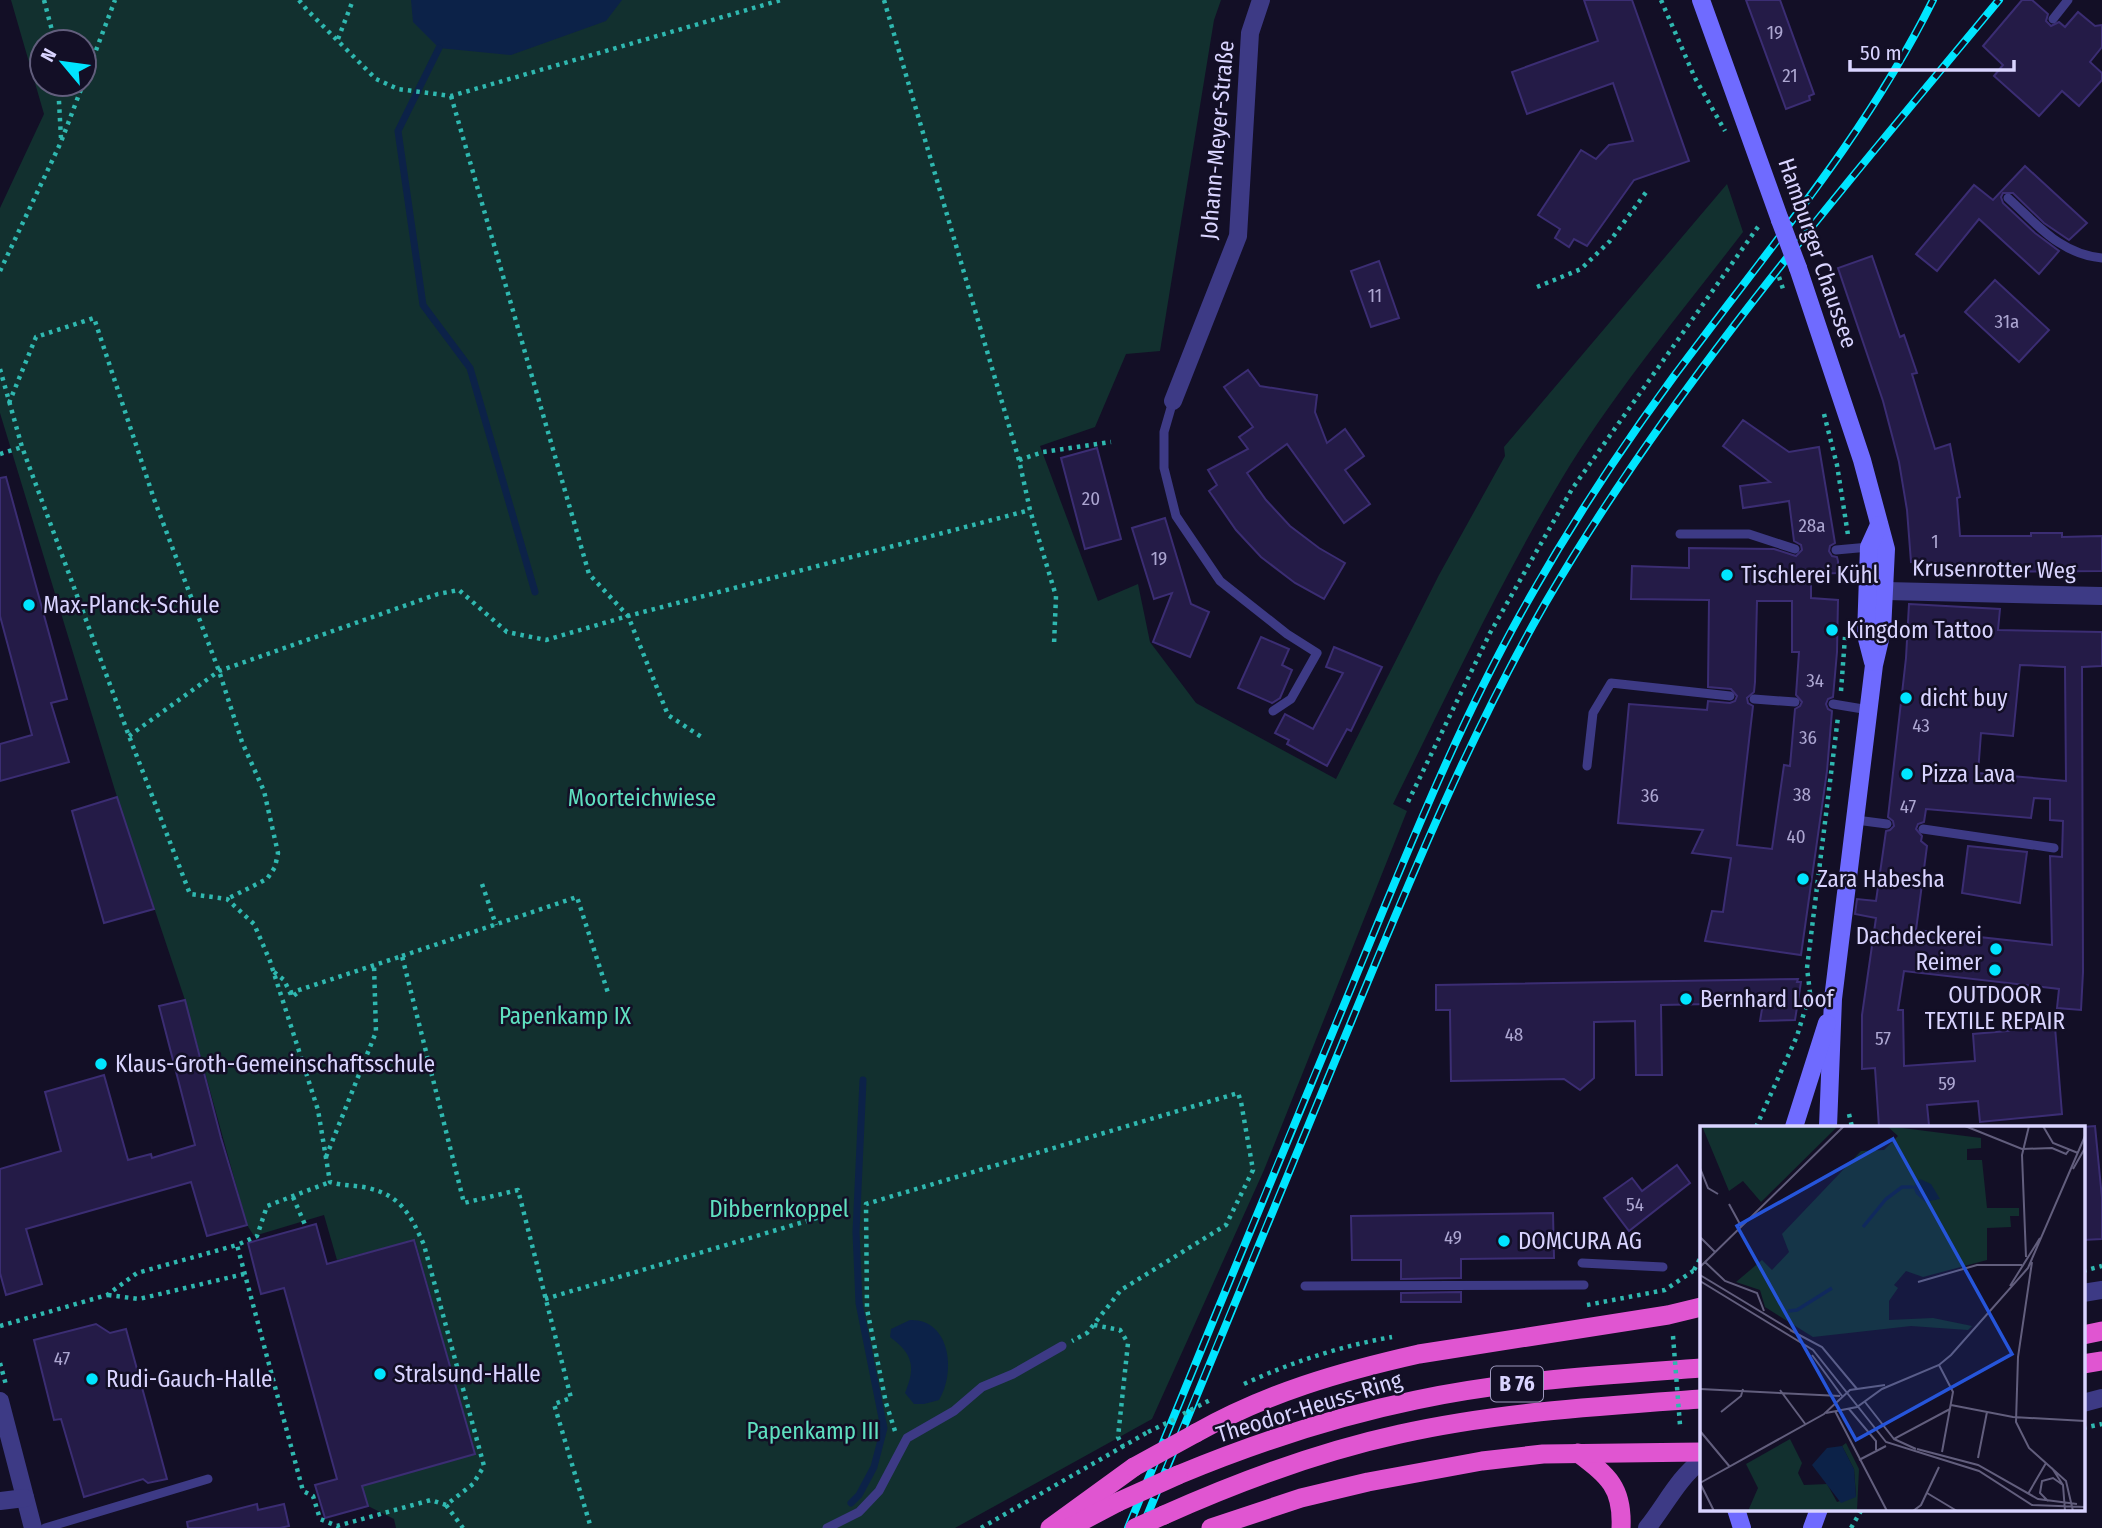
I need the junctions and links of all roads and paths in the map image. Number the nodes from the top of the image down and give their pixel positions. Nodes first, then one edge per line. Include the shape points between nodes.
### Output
1 (44, 0) edge
2 (115, 0) edge
3 (299, 0) edge
4 (353, 0) edge
5 (780, 0) edge
6 (884, 0) edge
7 (1261, 0) edge
8 (1661, 0) edge
9 (1701, 0) edge
10 (2068, 0) edge
11 (2053, 19) dead end
12 (51, 28) edge
13 (338, 39) junction
14 (98, 46) edge
15 (451, 96) junction
16 (59, 98) edge
17 (78, 98) edge
18 (1729, 140) dead end
19 (61, 142) junction
20 (1647, 191) dead end
21 (2008, 198) dead end
22 (1760, 224) dead end
23 (2102, 258) edge
24 (0, 271) edge
25 (1537, 287) dead end
26 (0, 369) edge
27 (1173, 401) joint
28 (9, 403) junction
29 (1111, 442) dead end
30 (22, 447) junction
31 (0, 454) edge
32 (1019, 460) junction
33 (1030, 510) junction
34 (1879, 525) junction
35 (1680, 534) dead end
36 (1869, 547) junction
37 (1795, 549) dead end
38 (1836, 550) dead end
39 (1886, 591) junction
40 (2102, 596) edge
41 (628, 616) junction
42 (1054, 645) dead end
43 (1874, 665) junction
44 (219, 671) junction
45 (1730, 696) dead end
46 (1754, 699) dead end
47 (1795, 702) dead end
48 (1833, 704) dead end
49 (1870, 710) junction
50 (1273, 711) dead end
51 (129, 736) junction
52 (704, 738) dead end
53 (1587, 766) dead end
54 (1408, 802) dead end
55 (1856, 820) junction
56 (1887, 824) dead end
57 (1923, 829) dead end
58 (2054, 848) dead end
59 (482, 884) dead end
60 (227, 899) junction
61 (496, 925) junction
62 (402, 956) junction
63 (374, 965) junction
64 (273, 971) junction
65 (609, 996) dead end
66 (1833, 999) junction
67 (1794, 1126) edge
68 (1828, 1126) edge
69 (326, 1158) junction
70 (330, 1182) junction
71 (293, 1197) junction
72 (847, 1209) dead end
73 (306, 1227) dead end
74 (237, 1245) junction
75 (1700, 1259) edge
76 (1582, 1263) dead end
77 (2102, 1266) edge
78 (1663, 1267) dead end
79 (1693, 1271) dead end
80 (2084, 1271) edge
81 (244, 1274) junction
82 (1584, 1285) dead end
83 (1305, 1286) dead end
84 (2102, 1290) edge
85 (2084, 1293) edge
86 (107, 1295) junction
87 (545, 1298) junction
88 (1700, 1307) edge
89 (1094, 1325) junction
90 (0, 1326) edge
91 (2102, 1331) edge
92 (2084, 1335) edge
93 (1673, 1336) dead end
94 (1062, 1346) joint
95 (2102, 1360) edge
96 (2084, 1364) edge
97 (1700, 1368) edge
98 (2102, 1398) edge
99 (1700, 1399) edge
100 (0, 1401) edge
101 (2084, 1403) edge
102 (2102, 1424) edge
103 (1680, 1425) dead end
104 (2084, 1428) edge
105 (1149, 1432) dead end
106 (907, 1438) junction
107 (1123, 1447) junction
108 (1700, 1452) edge
109 (1578, 1453) junction
110 (1700, 1462) edge
111 (208, 1479) dead end
112 (24, 1498) junction
113 (0, 1501) edge
114 (446, 1504) junction
115 (1819, 1510) edge
116 (1861, 1510) edge
117 (33, 1528) edge
118 (45, 1528) edge
119 (463, 1528) edge
120 (592, 1528) edge
121 (827, 1528) edge
122 (981, 1528) edge
123 (1050, 1528) edge
124 (1069, 1528) edge
125 (1135, 1528) edge
126 (1211, 1528) edge
127 (1621, 1528) edge
128 (1647, 1528) edge
129 (1812, 1528) edge
130 (1851, 1528) edge

1 - 12 path
2 - 14 path
3 - 13 path
4 - 13 path
5 - 15 path
6 - 32 path
7 - 27 street, Johann-Meyer-Straße via 1250,33 1238,236
8 - 18 path
9 - 34 main road, Hamburger Chaussee, bridge via 1798,268
10 - 11 lane
13 - 15 path via 376,79 398,89
15 - 41 path via 589,573
16 - 19 path
17 - 19 path
19 - 24 path
20 - 25 path via 1610,241 1581,269
21 - 23 lane via 2063,247
22 - 54 path via 1572,489 1490,633
26 - 28 path
27 - 50 lane via 1164,432 1164,468 1176,516 1220,581 1317,653 1291,699
28 - 30 path
28 - 44 path via 36,337 94,318 154,499
29 - 32 path
30 - 31 path
30 - 51 path
32 - 33 path
33 - 41 path
33 - 42 path via 1056,596
34 - 36 main road, Hamburger Chaussee
34 - 39 main road, Hamburger Chaussee via 1886,549
35 - 37 lane via 1749,534
36 - 38 lane
36 - 43 main road, Hamburger Chaussee via 1866,635
39 - 40 street, Krusenrotter Weg
39 - 43 main road, Hamburger Chaussee
41 - 44 path via 546,640 507,632 459,590 438,593
41 - 52 path via 668,715
43 - 49 main road, Hamburger Chaussee
44 - 51 path
44 - 60 path via 264,791 278,853 267,879
45 - 53 lane via 1611,683 1594,713
46 - 47 lane
48 - 49 lane
49 - 55 main road, Hamburger Chaussee
51 - 60 path via 190,894
55 - 56 lane
55 - 66 main road, Hamburger Chaussee
57 - 58 lane
59 - 61 path
60 - 64 path via 254,924
61 - 62 path
61 - 65 path via 577,897
62 - 63 path
62 - 87 path via 464,1203 518,1191
63 - 64 path via 290,993 284,979
63 - 69 path via 376,1032
64 - 69 path via 318,1110
66 - 67 main road, Hamburger Chaussee
66 - 68 main road, Hamburger Chaussee
69 - 70 path
70 - 71 path
70 - 114 path via 390,1197 410,1212 424,1245 484,1466 473,1484
71 - 73 path
71 - 74 path via 267,1206 257,1236
72 - 87 path
74 - 81 path
74 - 86 path via 137,1273
75 - 79 path
76 - 78 lane
77 - 80 path
81 - 86 path via 139,1299
81 - 114 path via 303,1491 313,1496 320,1520 337,1526 431,1500
82 - 83 lane
84 - 85 street
86 - 90 path
87 - 120 path via 571,1398 554,1404
88 - 123 highway, bridge via 1419,1354 1262,1399 1133,1467
89 - 94 path via 1087,1334
89 - 106 path via 1121,1290 1226,1225 1253,1170 1238,1093 866,1203 867,1309 894,1430
89 - 107 path via 1120,1330 1128,1343 1118,1437
91 - 92 highway
93 - 103 path, bridge
94 - 106 lane via 982,1387 954,1411
95 - 96 highway
97 - 124 highway, Theodor-Heuss-Ring / B 76, bridge via 1519,1384 1346,1416 1178,1475
98 - 101 street
99 - 125 highway, B 76, bridge via 1551,1410 1399,1434 1285,1466
100 - 112 street
102 - 104 path
105 - 107 path
106 - 121 lane via 879,1491 859,1513
107 - 122 path
108 - 109 highway
109 - 126 highway via 1482,1461 1357,1485
109 - 127 highway via 1608,1477 1618,1492
110 - 128 street via 1687,1472
111 - 118 lane
112 - 113 street
112 - 117 street
114 - 119 path
115 - 129 main road
116 - 130 path

